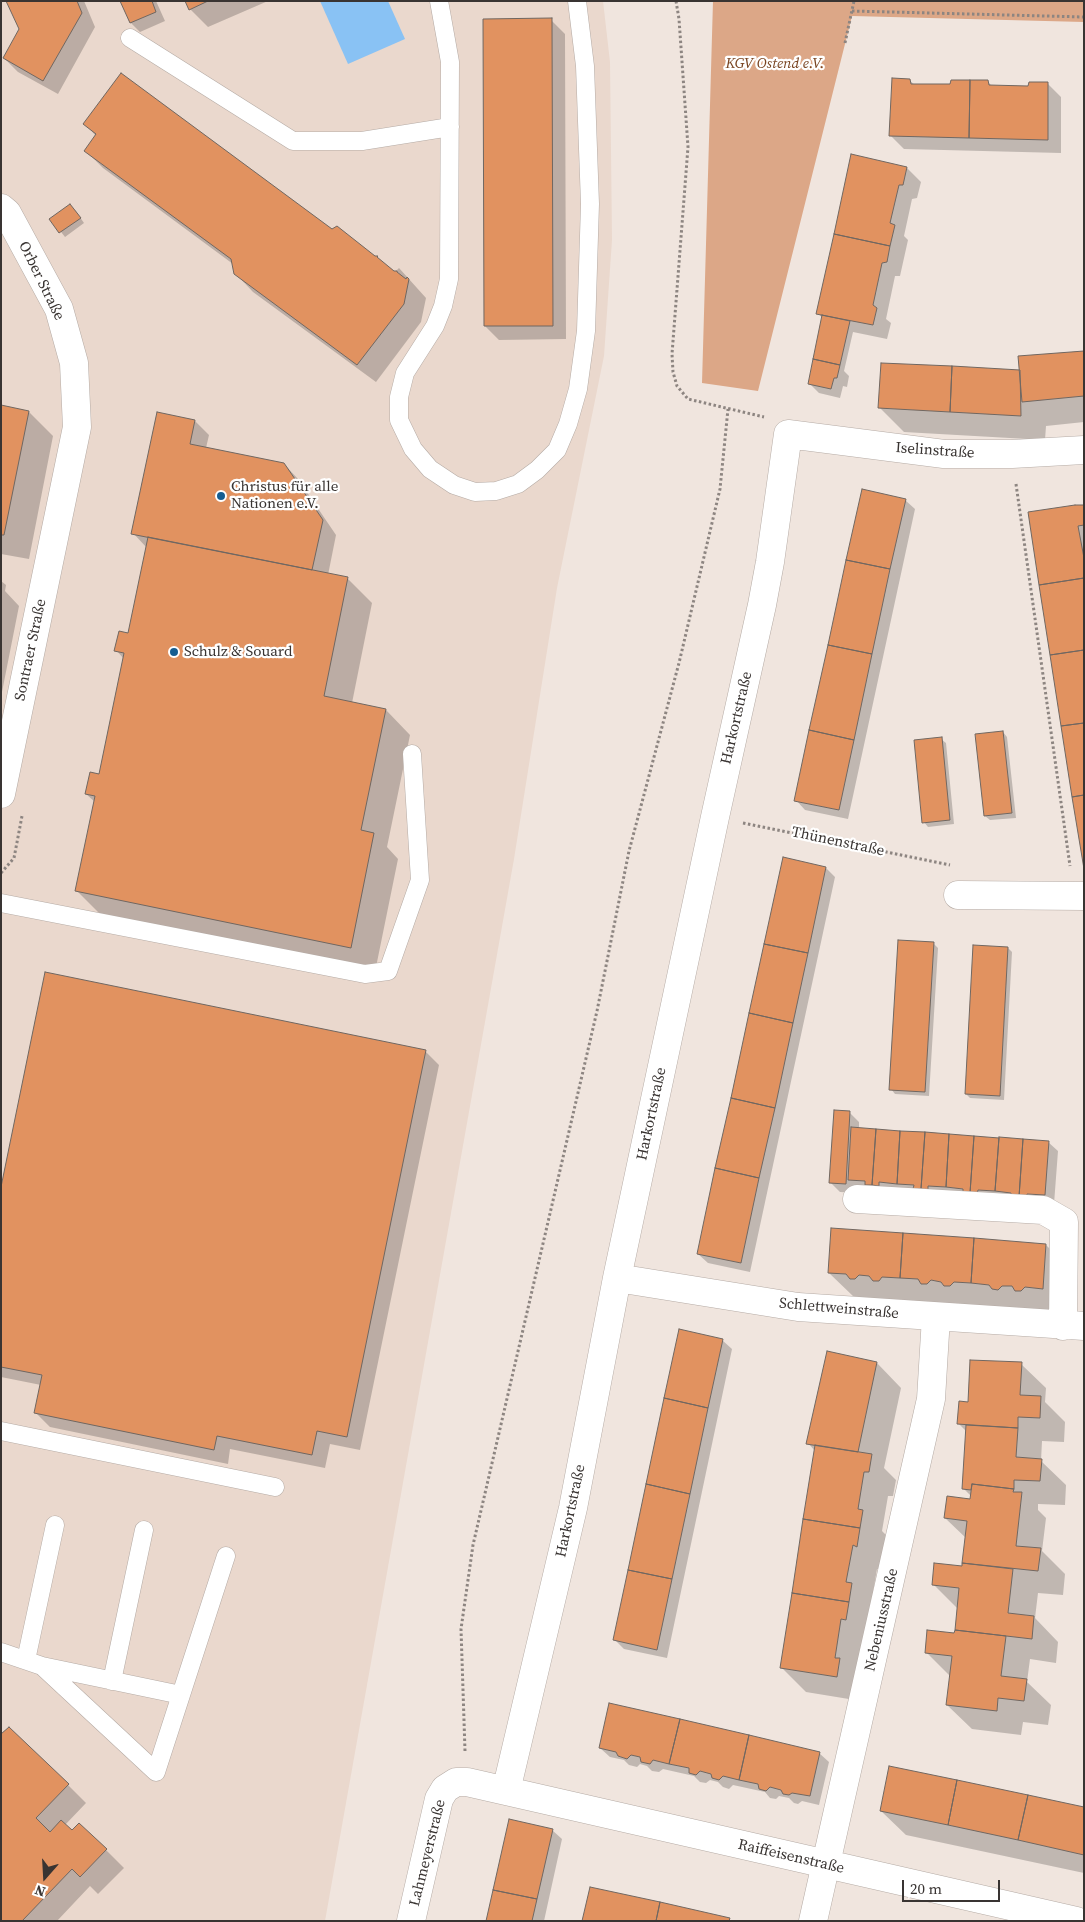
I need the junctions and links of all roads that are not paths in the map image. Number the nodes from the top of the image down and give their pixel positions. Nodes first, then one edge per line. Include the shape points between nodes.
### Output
1 (439, 1) edge
2 (577, 1) edge
3 (130, 38) dead end
4 (450, 127) junction
5 (1, 208) edge
6 (788, 434) joint
7 (1084, 450) edge
8 (60, 506) joint
9 (412, 754) dead end
10 (1, 794) edge
11 (958, 895) dead end
12 (1079, 896) edge
13 (1, 903) edge
14 (857, 1199) dead end
15 (617, 1278) junction
16 (936, 1317) junction
17 (1074, 1326) edge
18 (1, 1431) edge
19 (275, 1487) dead end
20 (55, 1525) dead end
21 (144, 1530) dead end
22 (226, 1556) dead end
23 (1, 1652) edge
24 (34, 1663) junction
25 (112, 1681) junction
26 (181, 1695) junction
27 (506, 1791) junction
28 (826, 1865) junction
29 (412, 1921) edge
30 (813, 1921) edge
31 (1076, 1921) edge

1 - 4 lane via 450,62
2 - 4 lane via 585,66 590,204 586,331 578,389 557,450 518,484 496,491 475,492 430,469 413,449 399,420 398,398 405,373 436,326 449,279
3 - 4 lane via 292,141 362,141
5 - 8 street, Orber Straße via 7,213 59,309 74,363 76,427
6 - 7 street, Iselinstraße via 944,454
6 - 15 street, Harkortstraße via 762,605
8 - 10 street, Sontraer Straße
9 - 13 lane via 420,880 388,971 365,974
11 - 12 street
14 - 17 street, Schlettweinstraße via 1043,1210 1064,1222
15 - 16 street, Schlettweinstraße via 798,1307
15 - 27 street, Harkortstraße via 573,1508
16 - 17 street, Schlettweinstraße
16 - 28 street, Nebeniusstraße via 931,1399
18 - 19 lane
20 - 24 lane
21 - 25 lane
22 - 26 lane
23 - 24 lane
24 - 25 lane
24 - 26 lane via 156,1772
25 - 26 lane
27 - 28 street, Raiffeisenstraße
27 - 29 street, Lahmeyerstraße via 467,1782 456,1782 445,1789 439,1799
28 - 30 street, Nebeniusstraße
28 - 31 street, Raiffeisenstraße

